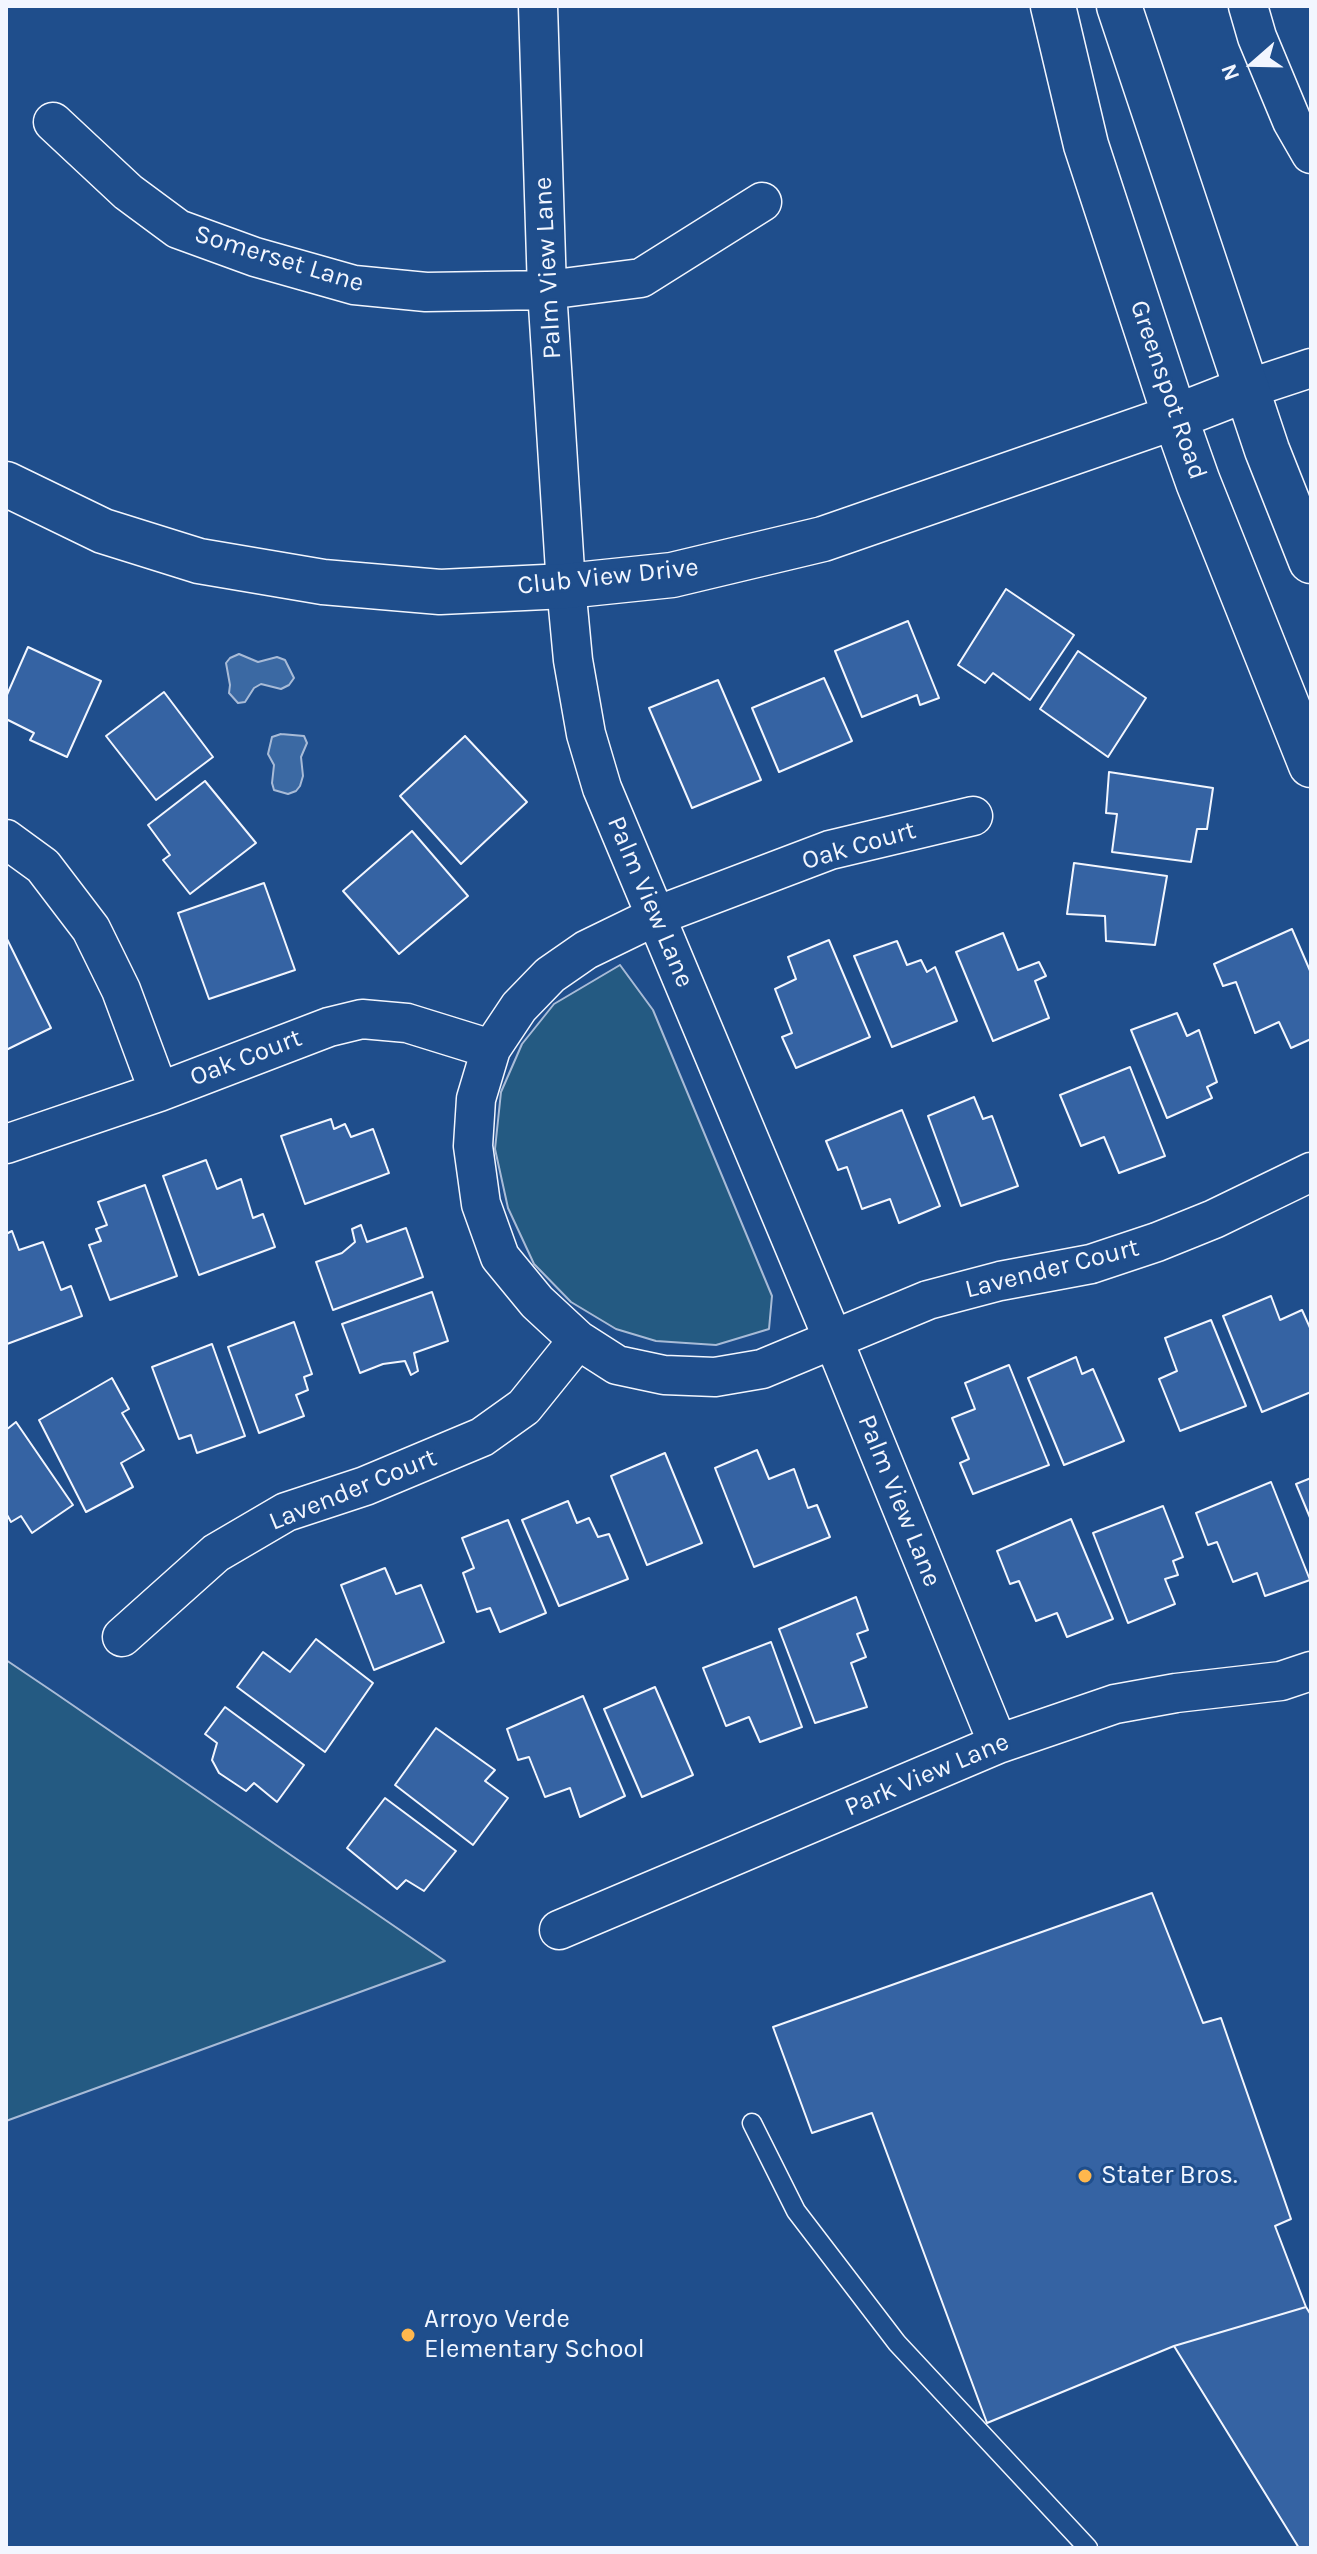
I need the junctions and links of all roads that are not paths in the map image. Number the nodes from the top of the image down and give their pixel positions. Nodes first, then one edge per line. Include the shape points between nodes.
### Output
1 (538, 6) edge
2 (1053, 6) edge
3 (1119, 6) edge
4 (1248, 6) edge
5 (53, 122) dead end
6 (1311, 154) edge
7 (762, 202) dead end
8 (547, 290) junction
9 (1311, 368) edge
10 (1247, 389) junction
11 (1175, 417) junction
12 (6, 484) edge
13 (1311, 561) edge
14 (566, 586) junction
15 (1311, 765) edge
16 (973, 816) dead end
17 (6, 839) edge
18 (656, 916) junction
19 (491, 1049) junction
20 (159, 1092) junction
21 (6, 1144) edge
22 (1311, 1172) edge
23 (833, 1339) junction
24 (578, 1340) junction
25 (122, 1637) dead end
26 (1311, 1671) edge
27 (998, 1744) junction
28 (559, 1930) dead end
29 (752, 2123) dead end
30 (1088, 2548) edge

1 - 8 street, Palm View Lane
2 - 11 main road, Greenspot Road via 1086,145
3 - 10 main road
4 - 6 street via 1280,93
5 - 8 street, Somerset Lane via 128,192 178,229 255,257 354,285 426,292
7 - 8 street, Somerset Lane via 641,278
8 - 14 street, Palm View Lane
9 - 10 street
10 - 11 main road, Club View Drive
10 - 13 main road
11 - 14 main road, Club View Drive via 823,539 672,575
11 - 15 main road, Greenspot Road
12 - 14 main road, Club View Drive via 103,531 199,561 323,582 440,592
14 - 18 street, Palm View Lane via 586,734 602,788
16 - 18 street, Oak Court via 830,850
17 - 20 street via 43,866 91,929 121,990
18 - 19 street, Oak Court via 586,950 550,975 519,1007
18 - 23 street, Palm View Lane
19 - 20 street, Oak Court via 407,1023 362,1019
19 - 24 street, Oak Court via 476,1099 473,1146 481,1204 500,1257
20 - 21 street, Oak Court
22 - 23 street, Lavender Court via 1157,1242 1091,1264 928,1300
23 - 24 street, Lavender Court via 762,1369 715,1377 664,1375 617,1365
23 - 27 street, Palm View Lane
24 - 25 street, Lavender Court via 524,1407 482,1437 286,1512 216,1553
26 - 27 street, Park View Lane via 1281,1681 1115,1704
27 - 28 street, Park View Lane
29 - 30 lane via 796,2211 897,2343

